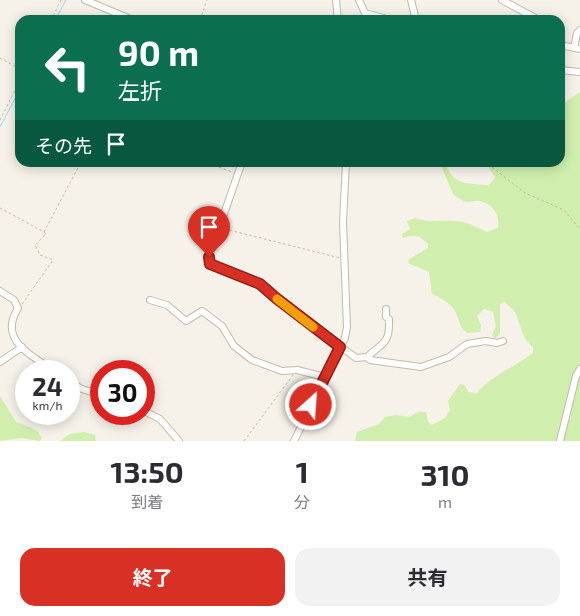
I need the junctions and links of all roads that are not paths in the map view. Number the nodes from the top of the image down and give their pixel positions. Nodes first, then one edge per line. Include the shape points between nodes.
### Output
1 (85, 0) edge
2 (336, 0) edge
3 (359, 0) edge
4 (411, 0) edge
5 (502, 0) edge
6 (121, 15) edge
7 (338, 15) edge
8 (372, 15) edge
9 (415, 15) edge
10 (530, 15) edge
11 (580, 30) edge
12 (577, 49) edge
13 (565, 70) edge
14 (580, 72) edge
15 (240, 167) edge
16 (346, 167) edge
17 (0, 291) edge
18 (150, 300) dead end
19 (386, 309) dead end
20 (503, 341) dead end
21 (22, 347) junction
22 (340, 347) junction
23 (367, 358) junction
24 (39, 360) edge
25 (0, 362) edge
26 (580, 369) edge
27 (326, 374) junction
28 (155, 416) edge
29 (179, 441) edge
30 (294, 441) edge
31 (560, 441) edge

1 - 6 street
2 - 7 street
3 - 8 street via 365,13
4 - 9 street
5 - 10 street
11 - 12 street via 577,32
13 - 14 street
15 - 22 street via 208,260 210,264 260,284
16 - 22 street via 343,222 347,327
17 - 21 street via 14,300 18,308 12,327
18 - 27 street via 167,306 186,322 202,311 222,326 234,346 252,360 282,371
19 - 23 street via 390,336
20 - 23 street via 472,342 449,357 421,367
21 - 24 street
21 - 25 street
22 - 23 street via 356,358
22 - 27 street
26 - 31 street
27 - 30 street
28 - 29 street

